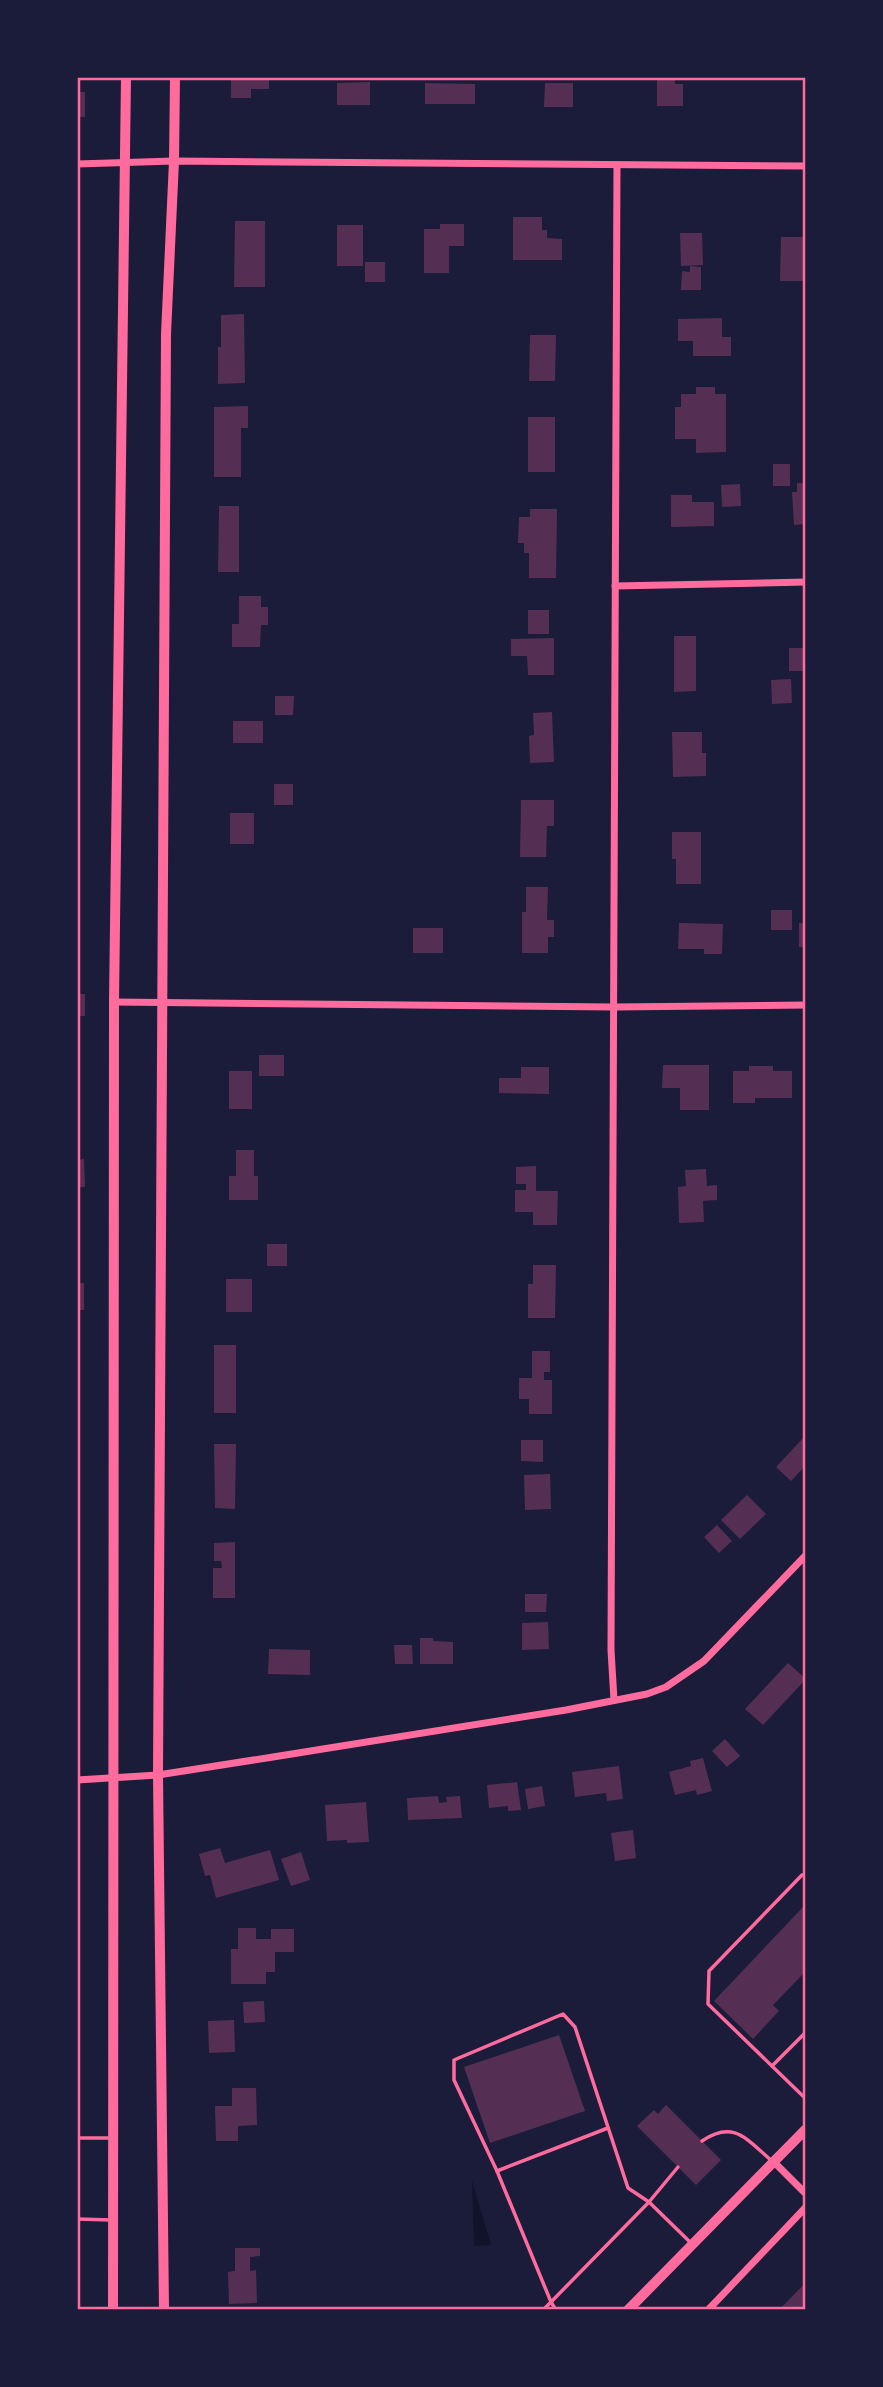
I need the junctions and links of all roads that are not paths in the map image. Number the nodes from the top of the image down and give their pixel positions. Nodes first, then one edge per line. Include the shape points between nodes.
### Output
1 (126, 77) edge
2 (176, 77) edge
3 (174, 161) junction
4 (124, 162) junction
5 (77, 164) edge
6 (617, 165) junction
7 (806, 166) edge
8 (806, 582) edge
9 (615, 586) junction
10 (114, 1002) junction
11 (162, 1003) junction
12 (806, 1005) edge
13 (614, 1007) junction
14 (806, 1555) edge
15 (614, 1700) junction
16 (158, 1774) junction
17 (113, 1779) junction
18 (77, 1780) edge
19 (806, 1875) edge
20 (806, 2032) edge
21 (772, 2066) junction
22 (806, 2099) edge
23 (608, 2127) junction
24 (806, 2129) edge
25 (77, 2138) edge
26 (113, 2138) junction
27 (702, 2141) dead end
28 (774, 2162) junction
29 (678, 2167) dead end
30 (497, 2171) junction
31 (806, 2194) edge
32 (649, 2202) junction
33 (806, 2207) edge
34 (77, 2219) edge
35 (113, 2220) junction
36 (693, 2244) junction
37 (551, 2302) junction
38 (113, 2310) edge
39 (164, 2310) edge
40 (543, 2310) edge
41 (556, 2310) edge
42 (628, 2310) edge
43 (708, 2310) edge

1 - 4 main road
2 - 3 main road
3 - 4 street
3 - 6 street
3 - 11 main road via 166,334
4 - 5 street
4 - 10 main road
6 - 7 street
6 - 9 street
8 - 9 street
9 - 13 street
10 - 11 street
10 - 17 main road
11 - 13 street
11 - 16 main road
12 - 13 street
13 - 15 street
14 - 15 street via 704,1661 666,1687
15 - 16 street
16 - 17 street
16 - 39 main road
17 - 18 street
17 - 26 main road
19 - 21 lane via 709,1971 708,2004
20 - 21 lane
21 - 22 lane
23 - 30 lane
23 - 30 lane via 575,2027 563,2014 454,2060 454,2080
23 - 32 lane via 628,2188
24 - 28 main road
25 - 26 lane
26 - 35 main road
27 - 28 lane via 715,2132 738,2133
28 - 31 street
28 - 36 main road
29 - 32 lane
30 - 37 lane
32 - 36 lane
32 - 37 lane
33 - 43 street
34 - 35 lane
35 - 38 main road
36 - 42 main road
37 - 40 lane
37 - 41 lane

